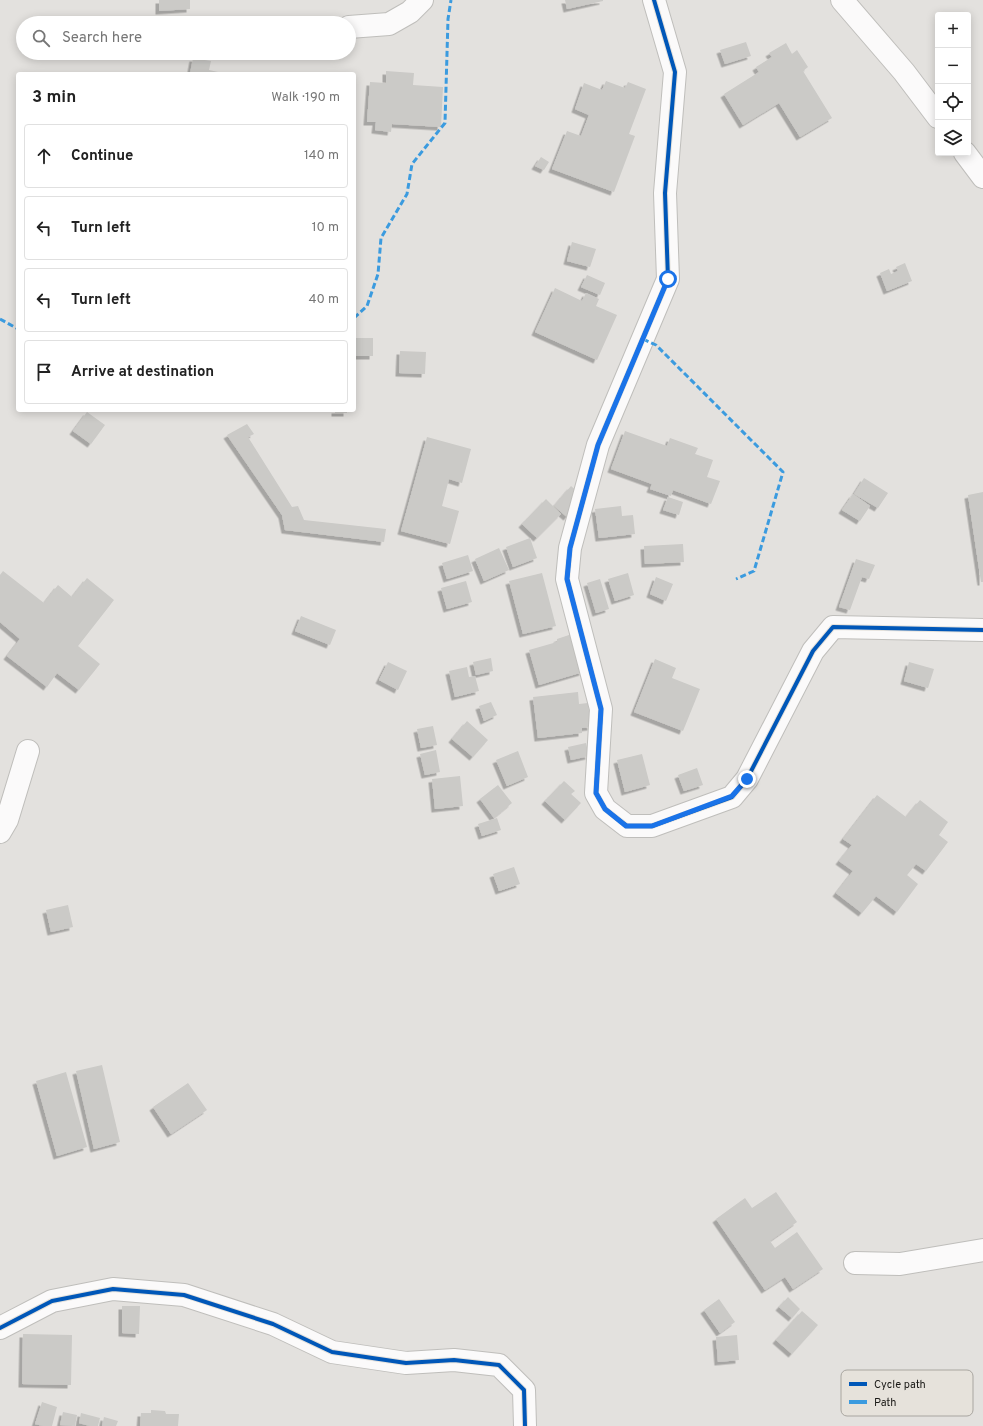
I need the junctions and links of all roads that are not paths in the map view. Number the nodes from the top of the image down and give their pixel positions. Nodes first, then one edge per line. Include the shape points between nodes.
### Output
1 (422, 0) edge
2 (654, 0) edge
3 (842, 0) edge
4 (356, 26) edge
5 (935, 113) edge
6 (967, 156) edge
7 (983, 177) edge
8 (983, 630) edge
9 (28, 751) dead end
10 (0, 832) edge
11 (983, 1250) edge
12 (855, 1263) dead end
13 (0, 1328) edge
14 (525, 1426) edge

1 - 4 street via 410,12 389,24
2 - 8 street via 675,72 665,193 668,279 598,445 570,548 567,579 601,709 596,793 605,809 626,826 652,826 732,796 747,779 813,651 833,627
3 - 5 street via 904,72
6 - 7 street
9 - 10 street via 7,820
11 - 12 street via 900,1264
13 - 14 street via 52,1301 113,1288 184,1295 273,1324 332,1352 406,1363 454,1360 499,1366 524,1390

